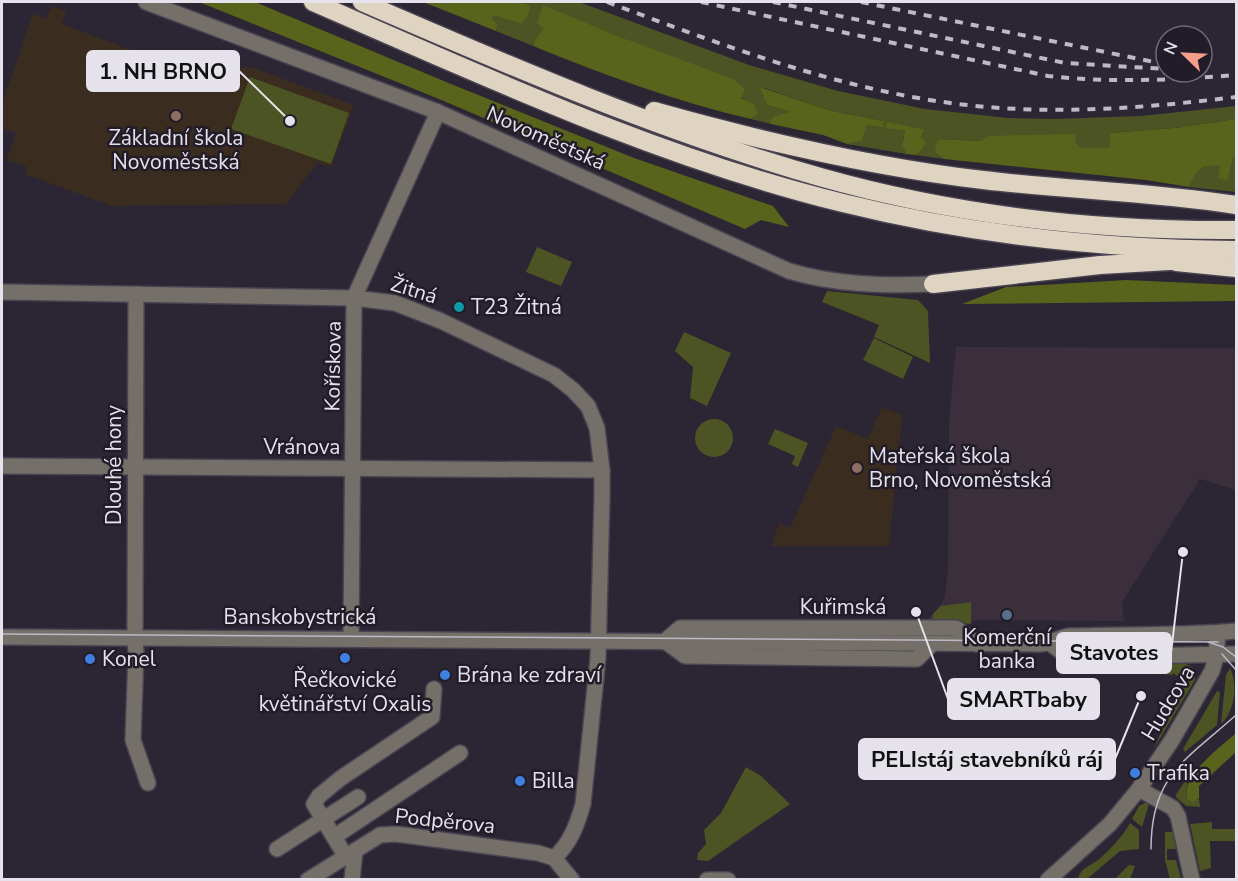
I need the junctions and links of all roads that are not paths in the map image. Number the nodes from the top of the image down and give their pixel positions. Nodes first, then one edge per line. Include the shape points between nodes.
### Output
1 (146, 2) edge
2 (313, 2) edge
3 (362, 2) edge
4 (542, 79) junction
5 (438, 112) junction
6 (1236, 205) edge
7 (1230, 230) edge
8 (1022, 238) junction
9 (1236, 250) edge
10 (1236, 259) edge
11 (1160, 261) junction
12 (1236, 268) edge
13 (933, 284) joint
14 (2, 292) edge
15 (135, 294) junction
16 (354, 297) junction
17 (2, 466) edge
18 (135, 467) junction
19 (353, 468) junction
20 (602, 470) junction
21 (1236, 631) edge
22 (1218, 633) junction
23 (2, 637) edge
24 (135, 637) junction
25 (351, 639) junction
26 (598, 640) junction
27 (665, 641) junction
28 (977, 644) junction
29 (1051, 644) junction
30 (1236, 654) edge
31 (1216, 655) junction
32 (434, 689) dead end
33 (460, 753) dead end
34 (148, 783) dead end
35 (1139, 789) junction
36 (358, 798) dead end
37 (323, 819) junction
38 (334, 837) junction
39 (277, 849) dead end
40 (350, 854) junction
41 (554, 858) junction
42 (308, 879) edge
43 (352, 879) edge
44 (572, 879) edge
45 (707, 879) edge
46 (728, 879) edge
47 (1048, 879) edge
48 (1192, 879) edge

1 - 5 street, Novoměstská
2 - 8 highway via 582,116 723,168 853,206
3 - 4 highway
4 - 6 highway via 750,137 879,164 992,181
4 - 7 highway via 747,155 890,194 1041,220
5 - 13 street, Novoměstská via 789,271 867,284
5 - 16 street, Kořískova
8 - 9 highway
8 - 11 highway via 1080,253
10 - 11 highway
11 - 12 highway
11 - 13 highway
14 - 15 street, Žitná
15 - 16 street, Žitná
15 - 18 street, Dlouhé hony
16 - 19 street, Kořískova
16 - 20 street, Žitná via 395,303 426,314 568,385 588,406 597,428
17 - 18 street, Vránova
18 - 19 street, Vránova
18 - 24 street, Dlouhé hony
19 - 20 street, Vránova
19 - 25 street, Kořískova
20 - 26 street, Žitná
21 - 22 street
22 - 29 street via 1066,637
22 - 31 street, Hudcova
23 - 24 street, Banskobystrická
24 - 25 street, Banskobystrická
24 - 34 street, Dlouhé hony via 133,740
25 - 26 street, Banskobystrická
26 - 27 street, Kuřimská
26 - 41 street via 585,797 577,825
27 - 28 street, Kuřimská
27 - 28 street, Kuřimská via 680,628 956,628
28 - 29 street
29 - 31 street via 1076,656
30 - 31 street
31 - 35 street, Hudcova via 1212,671
32 - 37 street via 432,717 319,796 314,804
33 - 38 street, Podpěrova
35 - 47 street, Hudcova via 1110,824
35 - 48 street via 1173,808 1178,816
36 - 37 street
37 - 38 street
37 - 39 street
38 - 40 street
40 - 41 street, Podpěrova via 380,835 416,836
40 - 42 street, Podpěrova
40 - 43 street
41 - 44 street
45 - 46 street

